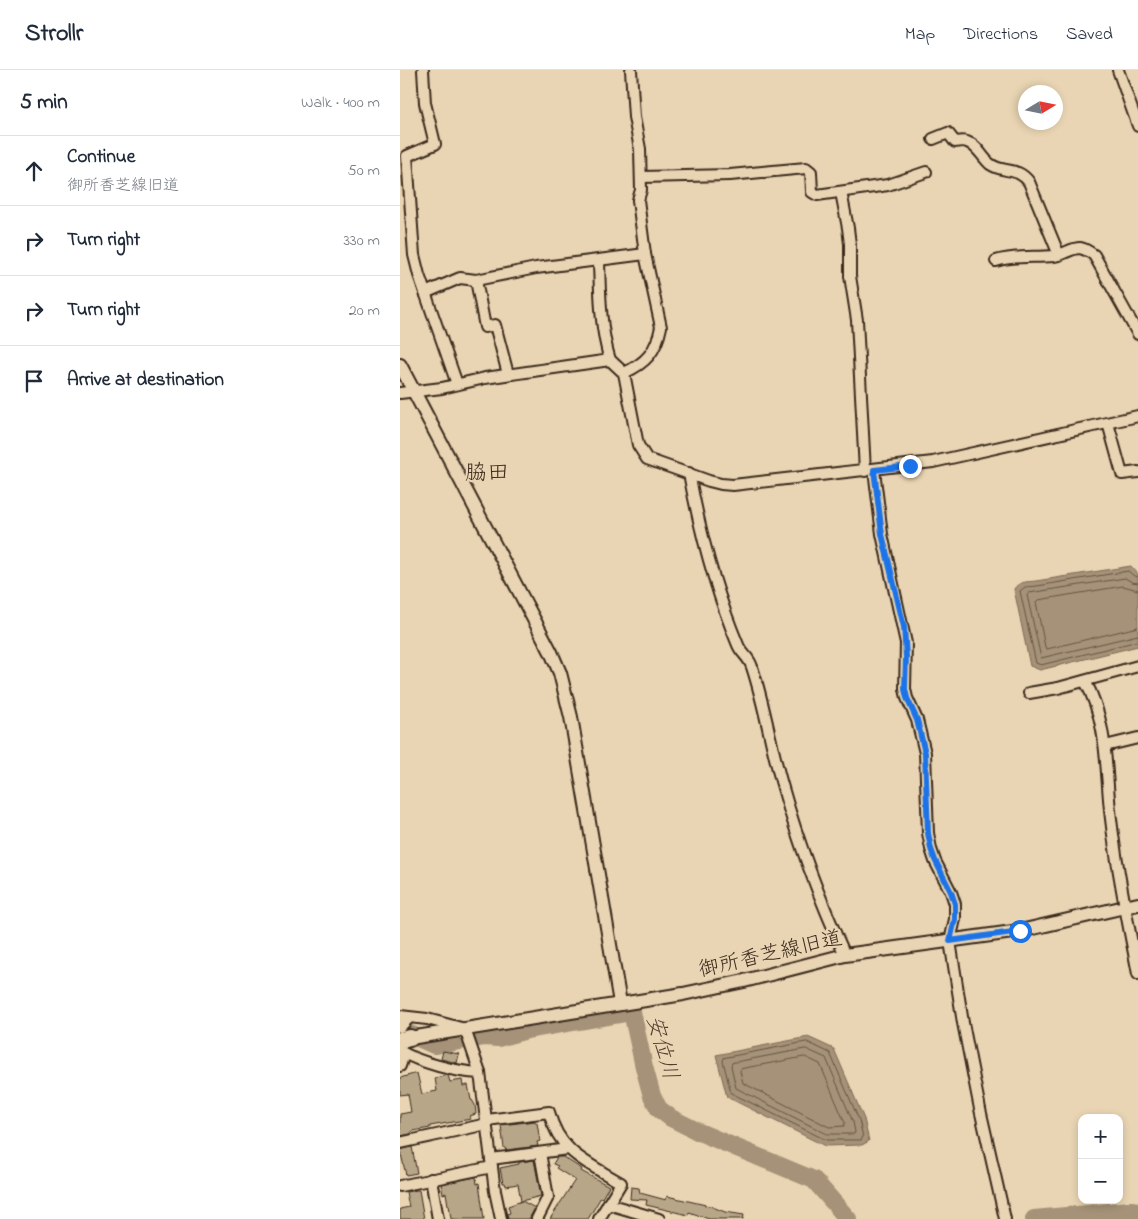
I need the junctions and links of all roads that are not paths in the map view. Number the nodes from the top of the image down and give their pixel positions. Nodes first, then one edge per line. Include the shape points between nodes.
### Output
1 (422, 70) edge
2 (631, 70) edge
3 (1118, 70) edge
4 (1138, 126) edge
5 (933, 139) dead end
6 (926, 172) dead end
7 (641, 177) junction
8 (841, 192) junction
9 (645, 254) junction
10 (1059, 255) junction
11 (599, 261) junction
12 (996, 261) dead end
13 (476, 280) junction
14 (425, 293) junction
15 (1138, 334) edge
16 (610, 360) junction
17 (400, 365) edge
18 (508, 374) junction
19 (624, 374) junction
20 (457, 384) junction
21 (414, 391) junction
22 (400, 393) edge
23 (1138, 416) edge
24 (1108, 423) junction
25 (869, 470) junction
26 (1138, 472) edge
27 (689, 473) junction
28 (1138, 666) edge
29 (1085, 681) junction
30 (1029, 693) dead end
31 (1138, 738) edge
32 (1104, 746) junction
33 (1132, 905) edge
34 (950, 941) junction
35 (845, 955) junction
36 (1138, 974) edge
37 (620, 1003) junction
38 (466, 1031) junction
39 (403, 1033) edge
40 (400, 1066) edge
41 (480, 1073) junction
42 (487, 1122) junction
43 (400, 1143) edge
44 (568, 1149) junction
45 (540, 1153) junction
46 (492, 1163) junction
47 (431, 1179) junction
48 (400, 1186) edge
49 (608, 1204) junction
50 (1004, 1215) edge
51 (654, 1218) edge
52 (438, 1219) edge
53 (501, 1219) edge
54 (537, 1219) edge
55 (599, 1219) edge

1 - 14 street via 435,144 407,156 414,255
2 - 7 street
3 - 4 street
5 - 10 street via 948,133 955,142 973,145 997,168 1023,174
6 - 8 street via 888,185
7 - 8 street via 806,168 811,172 812,192 817,195
7 - 9 street via 638,200
8 - 25 street via 850,244 850,276 857,320
9 - 11 street
9 - 19 street via 661,327 659,338 646,360
10 - 12 street
10 - 15 street via 1081,248 1094,255
11 - 13 street via 536,268
11 - 16 street via 600,302
13 - 14 street via 460,278
13 - 18 street via 485,327 495,325
14 - 20 street
16 - 18 street
16 - 19 street
17 - 21 street
18 - 20 street
19 - 27 street via 642,453 647,459
20 - 21 street
21 - 22 street
21 - 37 street via 560,673 571,717
23 - 24 street
24 - 25 street via 953,458
24 - 26 street via 1122,474
25 - 27 street via 733,485
25 - 34 street via 904,627 905,689 925,753 931,849 955,904
27 - 35 street via 706,552 738,646 752,666 794,825 818,894
28 - 29 street
29 - 30 street
29 - 32 street via 1100,715
31 - 32 street
32 - 33 street via 1110,818
33 - 34 street, 御所香芝線旧道 via 1020,931
33 - 36 street
34 - 35 street, 御所香芝線旧道
34 - 50 street via 970,1065
35 - 37 street, 御所香芝線旧道 via 716,988
37 - 38 street, 御所香芝線旧道
38 - 39 street, 御所香芝線旧道
38 - 39 street via 446,1023
38 - 41 street
39 - 40 street
39 - 41 street via 422,1061 462,1072
41 - 42 street
42 - 43 street
42 - 44 street via 549,1112 558,1137
42 - 46 street
44 - 45 street
44 - 49 street via 621,1183
45 - 46 street
45 - 54 street via 548,1196
46 - 47 street
46 - 53 street
47 - 48 street
47 - 52 street
49 - 51 street
49 - 55 street

